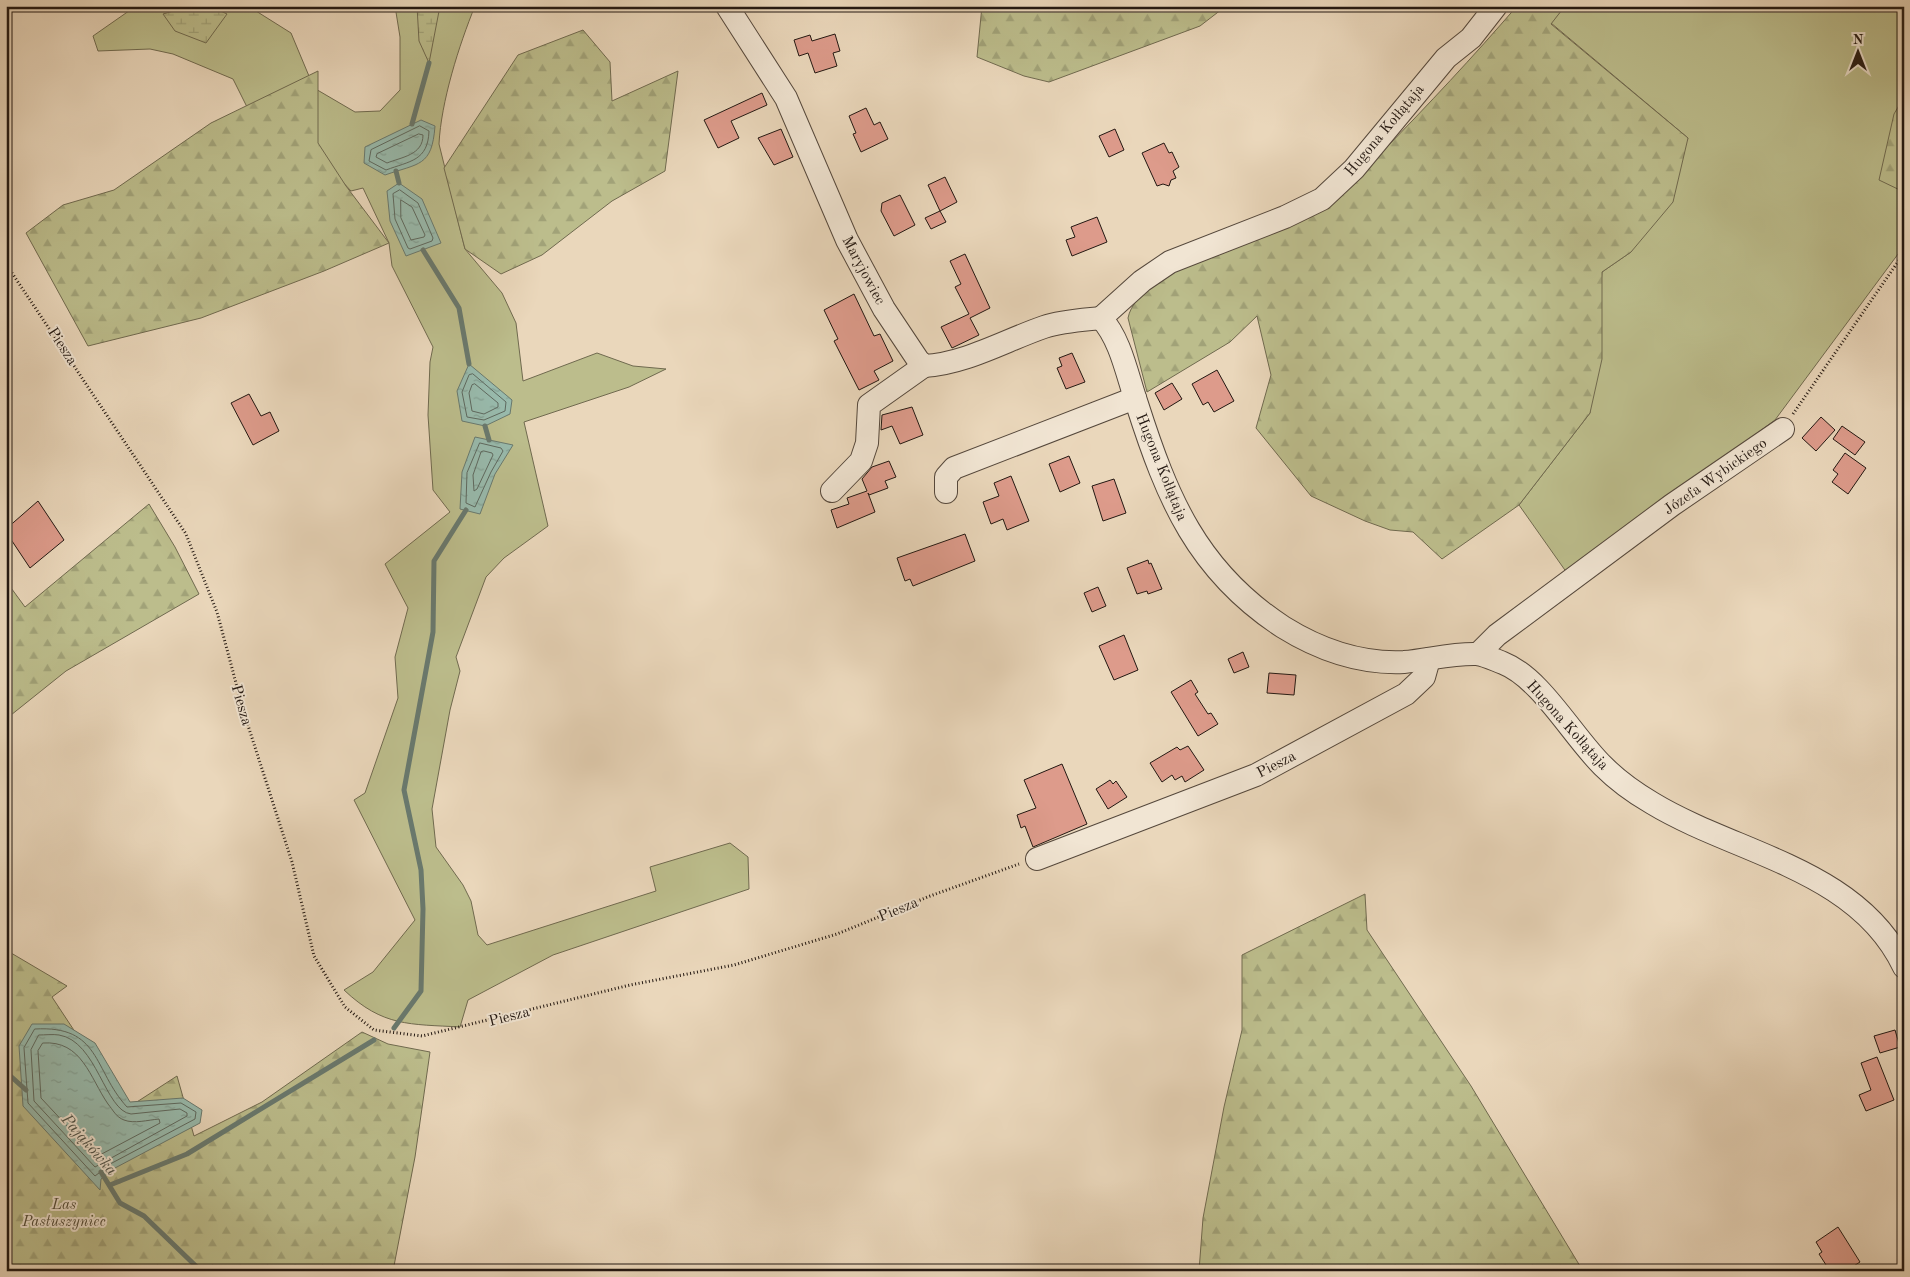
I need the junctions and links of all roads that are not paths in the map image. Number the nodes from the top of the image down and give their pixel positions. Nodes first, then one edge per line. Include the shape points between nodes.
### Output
1 (726, 6) edge
2 (1496, 6) edge
3 (1101, 318) junction
4 (924, 366) junction
5 (1135, 398) junction
6 (1783, 429) road end
7 (832, 491) dead end
8 (946, 492) dead end
9 (1478, 654) junction
10 (1429, 660) junction
11 (1037, 859) road end
12 (1904, 966) edge

1 - 4 street, Maryjowiec via 786,98 846,240 884,309
2 - 3 street, Hugona Kołłątaja via 1471,38 1446,58 1354,169 1322,199 1170,262 1142,281
3 - 4 street via 1046,326 981,352 936,366
3 - 5 street, Hugona Kołłątaja via 1114,334
4 - 7 street via 869,405 867,443 861,461
5 - 8 street via 954,468 946,477
5 - 10 street, Hugona Kołłątaja via 1174,507 1226,582 1283,626 1314,644 1350,657 1380,662
6 - 9 street, Józefa Wybickiego via 1664,510 1497,636
9 - 10 street, Hugona Kołłątaja
9 - 12 street, Hugona Kołłątaja via 1507,664 1528,678 1604,767 1634,791 1654,804 1777,860 1836,891 1875,923
10 - 11 street, Piesza via 1424,677 1406,694 1256,775

